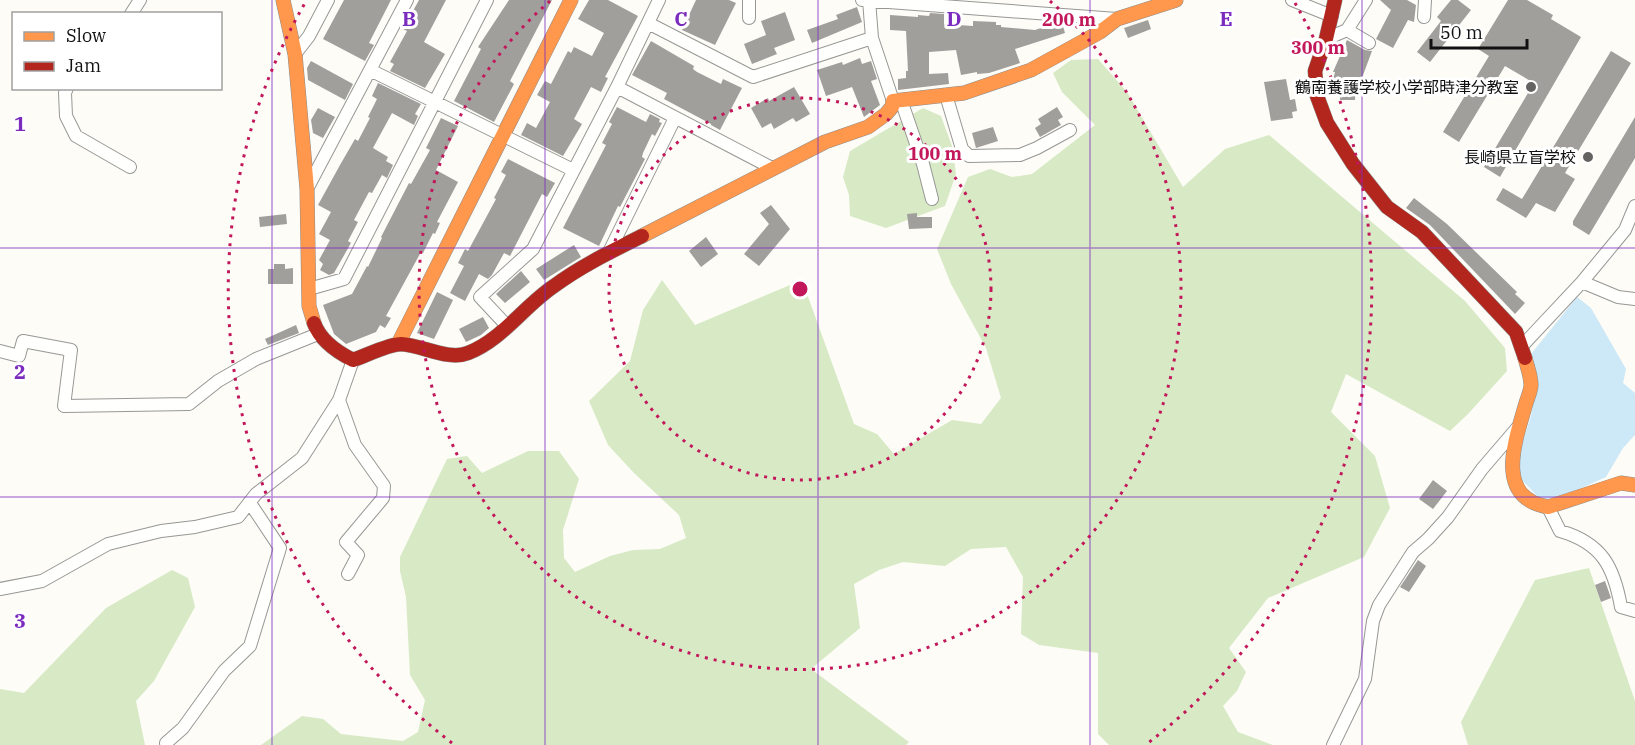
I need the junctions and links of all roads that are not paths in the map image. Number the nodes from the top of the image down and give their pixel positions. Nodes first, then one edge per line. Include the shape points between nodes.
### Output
1 (283, 0) edge
2 (328, 0) edge
3 (407, 0) edge
4 (487, 0) edge
5 (572, 0) edge
6 (659, 0) edge
7 (749, 0) edge
8 (862, 0) edge
9 (869, 0) edge
10 (1176, 0) edge
11 (1292, 0) edge
12 (1335, 0) edge
13 (1366, 0) edge
14 (1425, 0) edge
15 (936, 2) edge
16 (1002, 5) edge
17 (1332, 16) junction
18 (1424, 17) dead end
19 (749, 18) dead end
20 (1117, 19) junction
21 (648, 22) junction
22 (1347, 30) junction
23 (872, 38) junction
24 (1326, 39) junction
25 (1369, 43) dead end
26 (295, 54) junction
27 (370, 70) junction
28 (617, 87) junction
29 (66, 90) edge
30 (946, 94) junction
31 (898, 100) junction
32 (435, 102) junction
33 (675, 118) junction
34 (1070, 130) dead end
35 (502, 135) junction
36 (130, 167) dead end
37 (772, 168) junction
38 (573, 170) junction
39 (307, 189) junction
40 (932, 199) dead end
41 (1635, 206) edge
42 (609, 252) junction
43 (1582, 282) junction
44 (309, 290) junction
45 (1635, 300) edge
46 (508, 327) junction
47 (318, 334) junction
48 (398, 344) junction
49 (1522, 346) junction
50 (0, 351) edge
51 (353, 360) junction
52 (339, 400) junction
53 (1518, 427) junction
54 (1635, 485) edge
55 (250, 503) junction
56 (1548, 507) junction
57 (348, 574) dead end
58 (0, 589) edge
59 (1635, 611) edge
60 (166, 743) dead end
61 (1333, 745) edge

1 - 26 street
2 - 26 street
3 - 27 street
4 - 32 street
5 - 35 street
6 - 21 street
7 - 19 street
8 - 9 street
9 - 15 street
9 - 23 street
10 - 20 street
11 - 17 street
12 - 17 street
13 - 22 street
14 - 18 street
15 - 16 street
16 - 20 street
17 - 24 street
20 - 30 street via 1031,70 964,93
21 - 23 street via 753,77
21 - 28 street
22 - 24 street
22 - 25 street
23 - 31 street
24 - 49 street via 1315,71 1317,96 1327,123 1387,207 1422,232 1457,268 1516,332
26 - 39 street
27 - 32 street
27 - 39 street
28 - 33 street
28 - 38 street
29 - 36 street via 66,116 76,136
30 - 31 street
30 - 34 street via 962,149 969,156 1020,155
31 - 37 street via 868,127 825,142
31 - 40 street
32 - 35 street
32 - 44 street via 344,279
33 - 37 street
33 - 42 street
35 - 38 street
35 - 48 street
37 - 42 street
38 - 46 street via 532,249 480,297
39 - 44 street
41 - 43 street via 1625,230
42 - 46 street via 553,286
43 - 45 street
43 - 49 street
44 - 47 street via 309,306
46 - 48 street via 466,354 451,356
47 - 50 street via 256,359 189,404 64,406 70,350 23,341 19,356
47 - 51 street
48 - 51 street
49 - 53 street via 1531,385
51 - 52 street
52 - 55 street via 302,458
52 - 57 street via 355,445 384,486 384,498 346,542 358,555
53 - 56 street via 1512,455 1518,490 1537,505
53 - 61 street via 1448,517 1413,552 1379,605 1365,679
54 - 56 street via 1621,483
55 - 58 street via 231,520 108,544 42,581
55 - 60 street via 280,548 250,646 224,671 183,728
56 - 59 street via 1560,531 1582,539 1600,555 1616,580 1621,607

